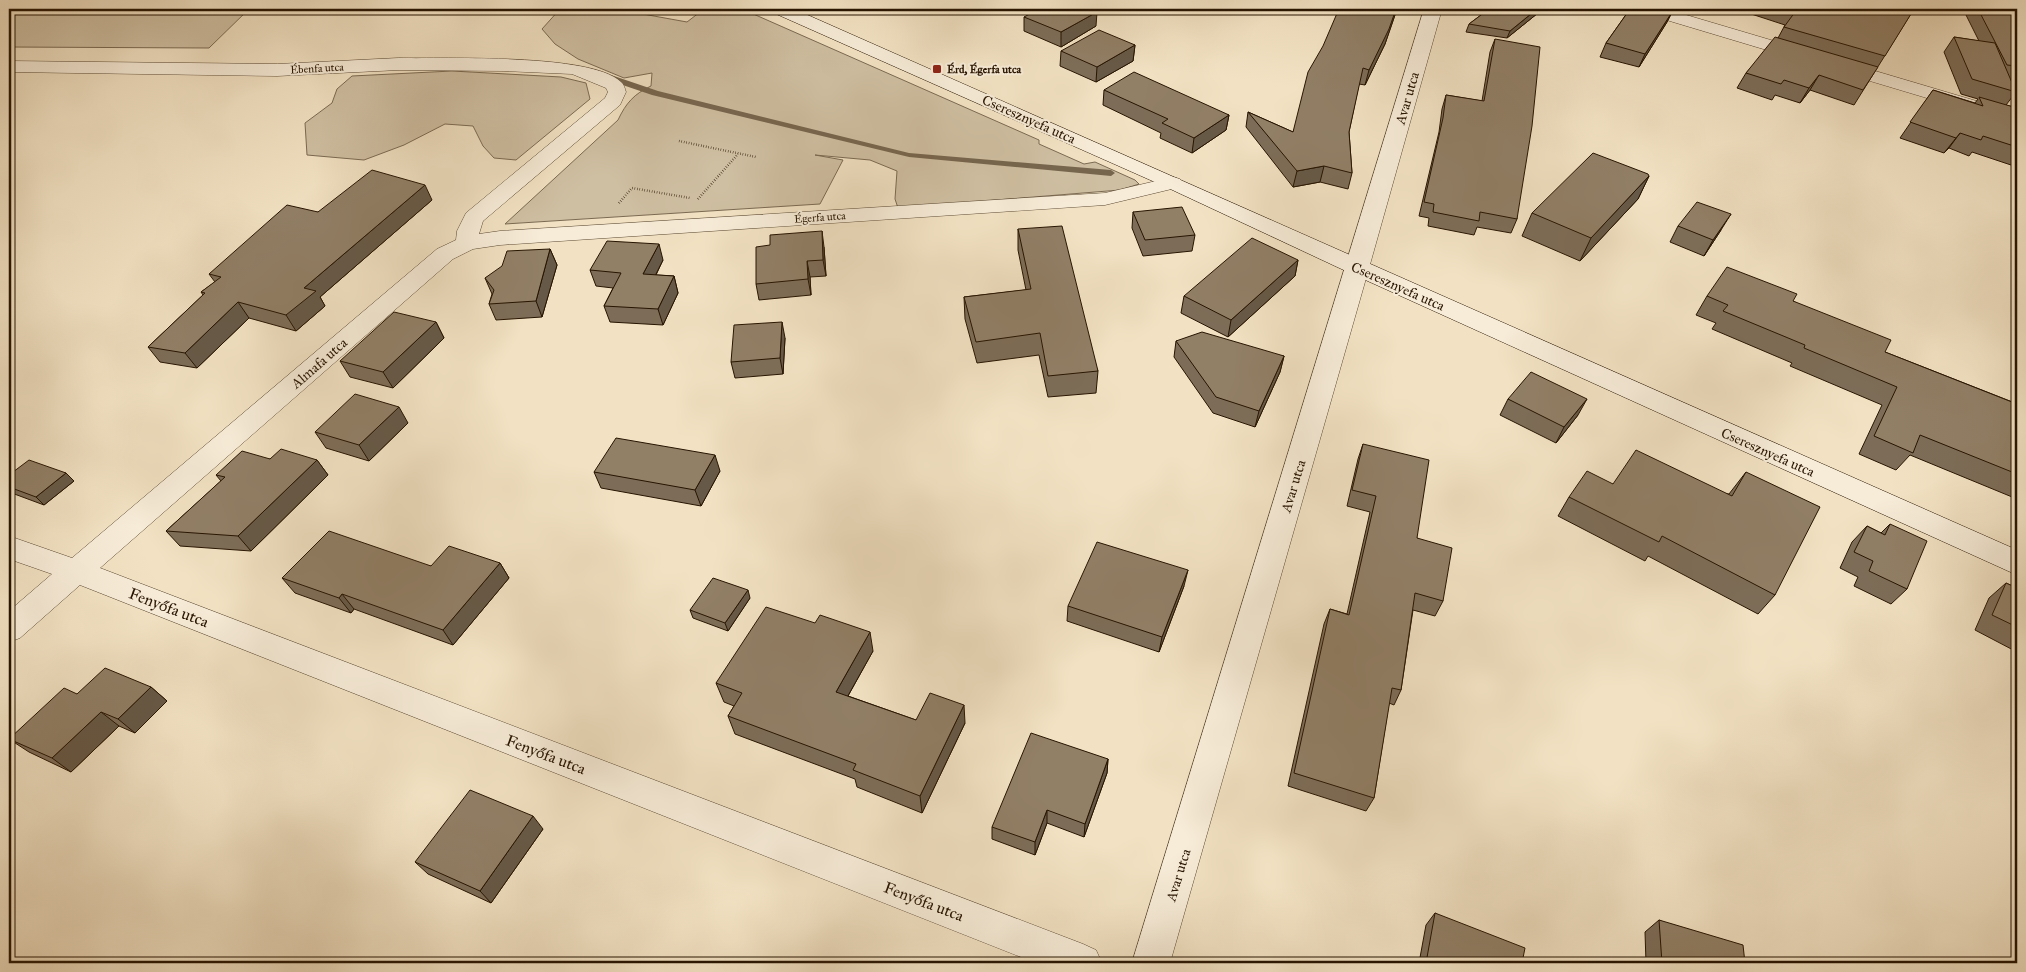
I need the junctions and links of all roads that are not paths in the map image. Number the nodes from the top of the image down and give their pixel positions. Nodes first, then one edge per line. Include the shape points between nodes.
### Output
1 (780, 9) edge
2 (1433, 9) edge
3 (1649, 9) edge
4 (9, 66) edge
5 (2017, 119) edge
6 (1173, 183) junction
7 (467, 243) junction
8 (1358, 268) junction
9 (9, 547) edge
10 (2017, 563) edge
11 (76, 571) junction
12 (9, 629) edge
13 (1083, 963) edge
14 (1151, 963) edge

1 - 6 street, Cseresznyefa utca
2 - 8 street, Avar utca
3 - 5 street
4 - 7 street, Ébenfa utca via 277,70 400,64 504,65 573,69 614,85 617,92 613,101 474,218
6 - 7 street, Égerfa utca via 1105,199 500,238
6 - 8 street, Cseresznyefa utca
7 - 11 street, Almafa utca via 445,254
8 - 10 street, Cseresznyefa utca
8 - 14 street, Avar utca
9 - 11 street, Fenyőfa utca
11 - 12 street, Almafa utca
11 - 13 street, Fenyőfa utca

